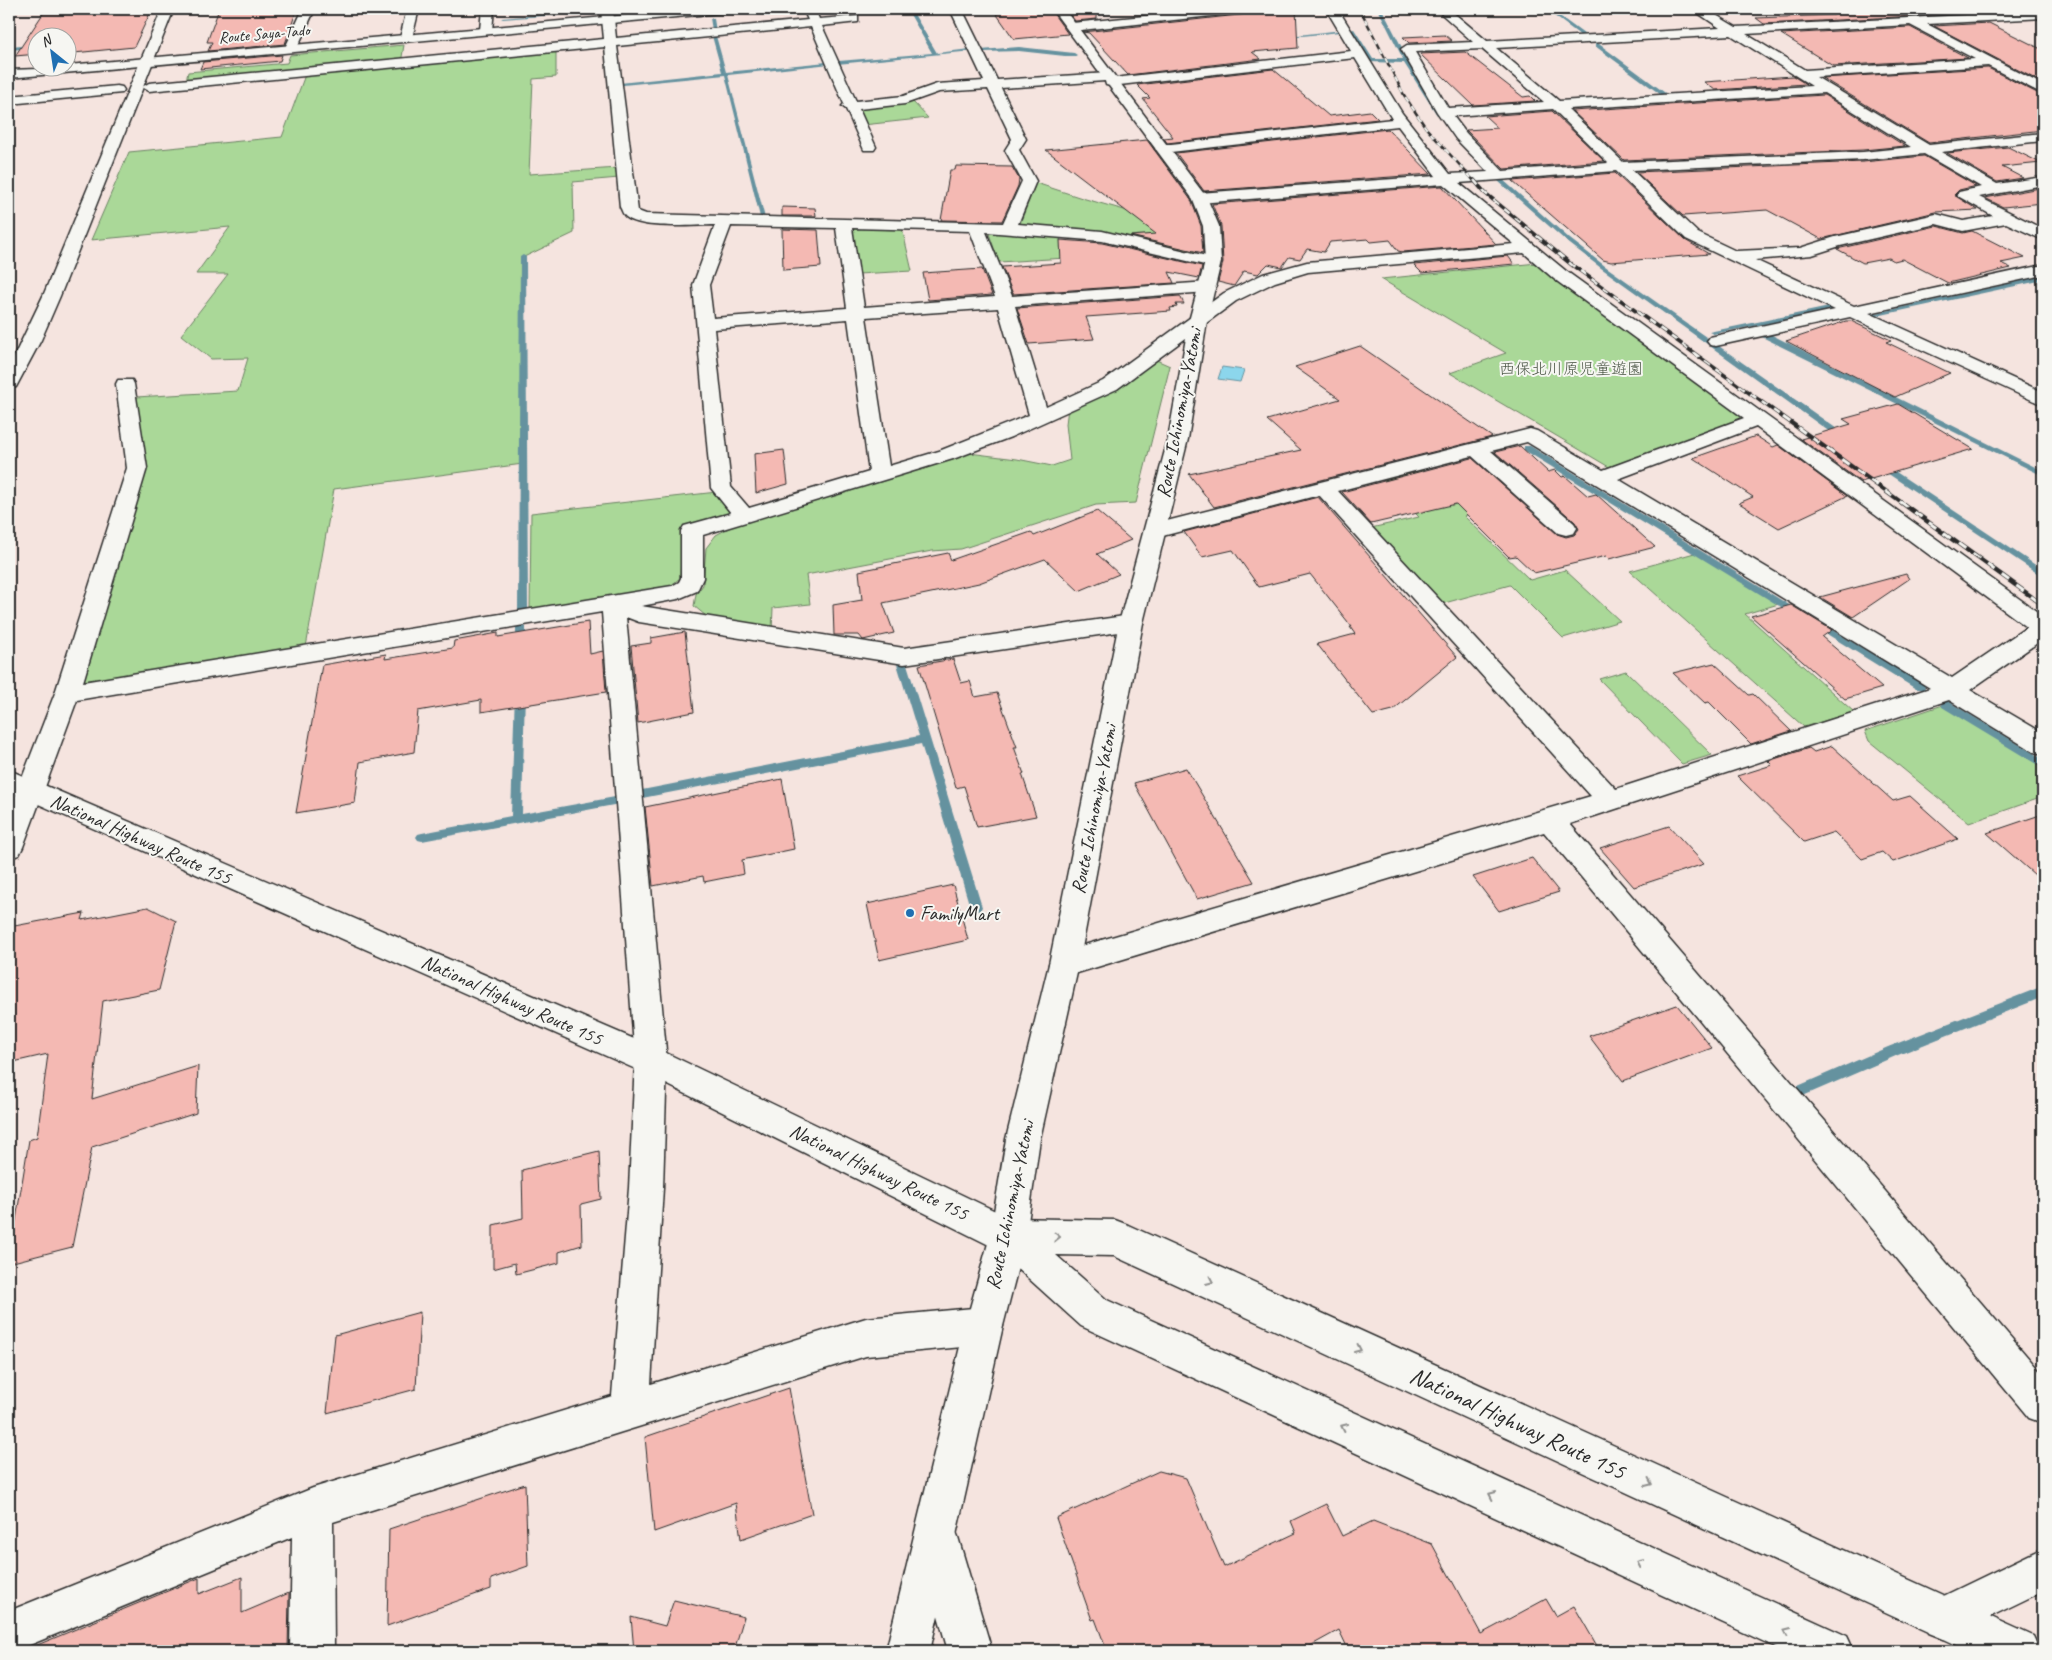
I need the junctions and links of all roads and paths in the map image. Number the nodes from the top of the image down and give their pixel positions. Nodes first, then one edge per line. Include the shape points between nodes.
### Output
1 (168, 9) edge
2 (309, 9) edge
3 (413, 9) edge
4 (488, 9) edge
5 (731, 9) edge
6 (809, 9) edge
7 (956, 9) edge
8 (1058, 9) edge
9 (1248, 9) edge
10 (1332, 9) edge
11 (1442, 9) edge
12 (1698, 9) edge
13 (1888, 9) edge
14 (608, 14) edge
15 (2043, 14) edge
16 (854, 20) dead end
17 (1912, 22) junction
18 (815, 23) junction
19 (1072, 26) junction
20 (486, 30) junction
21 (1734, 31) junction
22 (406, 38) junction
23 (611, 44) junction
24 (1484, 45) junction
25 (291, 48) junction
26 (1359, 54) junction
27 (146, 62) junction
28 (1989, 62) junction
29 (2034, 68) dead end
30 (2005, 70) junction
31 (9, 74) edge
32 (1802, 74) junction
33 (1110, 79) junction
34 (992, 84) junction
35 (149, 87) dead end
36 (1826, 89) junction
37 (117, 90) dead end
38 (2043, 90) edge
39 (9, 100) edge
40 (1556, 105) junction
41 (849, 106) junction
42 (1444, 112) junction
43 (1401, 122) junction
44 (2043, 137) edge
45 (869, 147) dead end
46 (1162, 149) junction
47 (1924, 149) junction
48 (1621, 166) junction
49 (1499, 175) junction
50 (1446, 179) junction
51 (2043, 181) edge
52 (1996, 189) junction
53 (1198, 198) junction
54 (2006, 218) junction
55 (725, 221) junction
56 (843, 223) junction
57 (976, 227) junction
58 (1009, 228) junction
59 (2043, 235) edge
60 (1528, 248) junction
61 (1734, 255) junction
62 (2043, 270) edge
63 (1211, 274) junction
64 (1005, 301) junction
65 (1851, 311) junction
66 (855, 313) junction
67 (1198, 321) junction
68 (705, 324) junction
69 (1716, 341) dead end
70 (9, 384) edge
71 (125, 384) dead end
72 (2043, 399) edge
73 (1039, 417) junction
74 (1760, 419) junction
75 (1476, 449) junction
76 (880, 475) junction
77 (1601, 478) junction
78 (1324, 488) junction
79 (745, 516) junction
80 (1566, 528) dead end
81 (1155, 531) junction
82 (613, 603) junction
83 (1132, 623) junction
84 (2043, 628) edge
85 (1952, 690) junction
86 (67, 693) junction
87 (2043, 745) edge
88 (19, 785) edge
89 (1610, 800) junction
90 (1550, 820) junction
91 (9, 847) edge
92 (1064, 964) junction
93 (650, 1061) junction
94 (1008, 1236) junction
95 (984, 1326) junction
96 (2043, 1404) edge
97 (630, 1410) junction
98 (313, 1508) junction
99 (936, 1533) junction
100 (2043, 1569) edge
101 (1944, 1618) junction
102 (9, 1632) edge
103 (312, 1651) edge
104 (908, 1651) edge
105 (970, 1651) edge
106 (1832, 1651) edge
107 (2018, 1651) edge

1 - 27 main road
2 - 25 main road
3 - 22 main road
4 - 20 main road
5 - 14 main road, Route Saya-Tado
6 - 18 main road
7 - 34 main road
8 - 19 main road, Route Ichinomiya-Yatomi
9 - 19 main road
10 - 26 main road
11 - 24 main road
12 - 21 main road
13 - 17 main road
14 - 20 main road, Route Saya-Tado
14 - 23 main road
15 - 17 main road
16 - 18 main road
17 - 21 main road
17 - 28 main road
18 - 23 main road
18 - 41 main road
19 - 33 main road, Route Ichinomiya-Yatomi
20 - 22 main road, Route Saya-Tado
21 - 24 main road
21 - 32 main road
22 - 25 main road, Route Saya-Tado
23 - 35 main road
23 - 55 main road via 631,214 644,219
24 - 40 main road
24 - 42 main road via 1407,49
25 - 27 main road, Route Saya-Tado
26 - 33 main road
26 - 43 main road
27 - 31 main road, Route Saya-Tado
27 - 70 main road via 54,292 27,353
28 - 30 main road
28 - 32 main road
29 - 30 main road
30 - 38 main road
32 - 36 main road
33 - 34 main road
33 - 46 main road, Route Ichinomiya-Yatomi
34 - 41 main road via 937,88 905,100
34 - 58 main road via 1019,139 1012,150 1029,181
36 - 40 main road
36 - 47 main road
37 - 39 main road
40 - 42 main road
40 - 48 main road
41 - 45 main road
42 - 49 main road via 1461,136
43 - 46 main road
43 - 50 main road
44 - 47 main road
46 - 53 main road, Route Ichinomiya-Yatomi
47 - 48 main road via 1863,156
47 - 52 main road
48 - 49 main road
48 - 61 main road via 1692,236
49 - 50 main road
50 - 53 main road
50 - 60 main road
51 - 52 main road
52 - 54 main road via 1964,195
53 - 63 main road, Route Ichinomiya-Yatomi via 1211,226
54 - 59 main road
54 - 61 main road via 1963,226 1936,219 1835,242 1822,249 1788,254
55 - 56 main road
55 - 68 main road via 702,285
56 - 57 main road
56 - 66 main road
57 - 58 main road
57 - 64 main road
58 - 63 main road via 1102,236
60 - 67 main road via 1307,267 1269,278 1230,298
60 - 74 main road via 1560,275
61 - 65 main road
62 - 65 main road
63 - 64 main road
63 - 67 main road, Route Ichinomiya-Yatomi
64 - 66 main road
64 - 73 main road
65 - 69 main road
65 - 72 main road
66 - 68 main road
66 - 76 main road
67 - 73 main road via 1110,384
67 - 81 main road, Route Ichinomiya-Yatomi via 1178,440
68 - 79 main road via 721,488
71 - 86 main road via 137,468
73 - 76 main road via 946,455
74 - 77 main road
74 - 84 main road
75 - 77 main road via 1530,435
75 - 78 main road
75 - 80 main road
76 - 79 main road
77 - 85 main road
78 - 81 main road
78 - 89 main road
79 - 82 main road via 692,531 692,578 689,586 678,592
81 - 83 main road, Route Ichinomiya-Yatomi
82 - 83 main road via 639,614 904,656
82 - 86 main road
82 - 93 main road
83 - 92 main road, Route Ichinomiya-Yatomi
84 - 85 main road
85 - 87 main road
85 - 89 main road
86 - 88 main road
88 - 91 main road
88 - 93 main road, National Highway Route 155
89 - 90 main road
90 - 92 main road
90 - 96 main road
92 - 94 main road, Route Ichinomiya-Yatomi via 1023,1139
93 - 94 main road, National Highway Route 155
93 - 97 main road via 646,1188
94 - 95 main road, Route Ichinomiya-Yatomi
94 -> 101 main road, National Highway Route 155 via 1116,1238
106 -> 94 main road, National Highway Route 155 via 1094,1312
95 - 97 main road via 866,1337
95 - 99 main road, Route Ichinomiya-Yatomi
97 - 98 main road
98 - 102 main road
98 - 103 main road
99 - 104 main road, Route Ichinomiya-Yatomi
99 - 105 main road
100 - 101 main road
101 - 107 main road, National Highway Route 155

